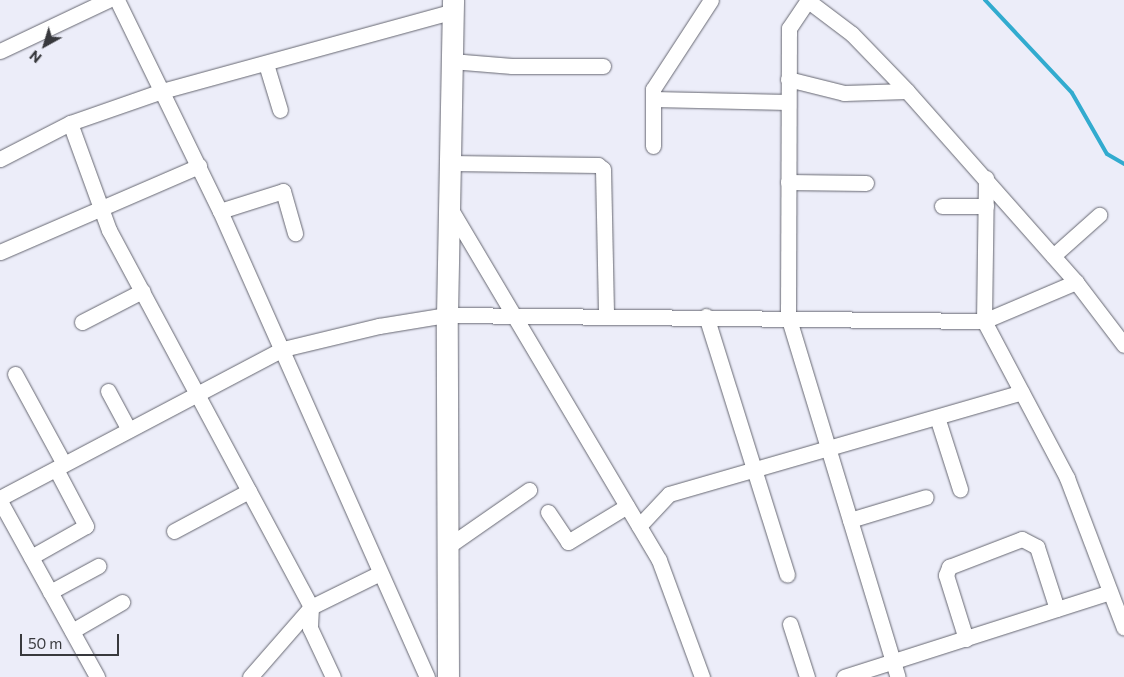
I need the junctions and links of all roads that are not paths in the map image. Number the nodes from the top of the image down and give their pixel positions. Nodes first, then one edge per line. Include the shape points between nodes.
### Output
1 (108, 0) edge
2 (117, 0) edge
3 (711, 0) edge
4 (807, 0) edge
5 (452, 6) edge
6 (0, 51) edge
7 (451, 61) junction
8 (266, 64) junction
9 (603, 66) dead end
10 (788, 79) junction
11 (162, 91) junction
12 (907, 92) junction
13 (653, 99) junction
14 (788, 102) junction
15 (280, 110) dead end
16 (70, 123) junction
17 (653, 146) dead end
18 (0, 159) edge
19 (450, 163) junction
20 (199, 166) junction
21 (986, 178) junction
22 (788, 182) junction
23 (866, 183) dead end
24 (942, 206) dead end
25 (986, 206) junction
26 (102, 208) junction
27 (450, 208) junction
28 (220, 211) junction
29 (1099, 215) dead end
30 (295, 233) dead end
31 (0, 252) edge
32 (1053, 256) junction
33 (1076, 282) junction
34 (142, 291) junction
35 (447, 315) junction
36 (516, 316) junction
37 (606, 316) junction
38 (706, 316) junction
39 (788, 316) junction
40 (984, 321) junction
41 (82, 322) dead end
42 (1124, 345) edge
43 (283, 349) junction
44 (15, 374) dead end
45 (108, 391) dead end
46 (1022, 392) junction
47 (197, 394) junction
48 (937, 417) junction
49 (129, 430) junction
50 (828, 448) junction
51 (60, 466) junction
52 (754, 470) junction
53 (960, 489) dead end
54 (529, 490) dead end
55 (249, 491) junction
56 (926, 497) dead end
57 (0, 499) edge
58 (627, 506) junction
59 (548, 512) dead end
60 (850, 520) junction
61 (639, 526) junction
62 (174, 531) dead end
63 (446, 547) junction
64 (31, 557) junction
65 (98, 566) dead end
66 (380, 572) junction
67 (787, 575) dead end
68 (50, 592) junction
69 (1110, 592) junction
70 (122, 602) dead end
71 (311, 607) junction
72 (1057, 609) junction
73 (790, 624) dead end
74 (1124, 628) edge
75 (72, 631) junction
76 (966, 639) junction
77 (894, 662) junction
78 (97, 677) edge
79 (250, 677) edge
80 (333, 677) edge
81 (427, 677) edge
82 (448, 677) edge
83 (702, 677) edge
84 (807, 677) edge
85 (844, 677) edge
86 (898, 677) edge

1 - 6 street
2 - 11 street
3 - 13 street via 653,89
4 - 10 street via 789,28
4 - 12 street via 852,34
5 - 7 street
5 - 8 street
7 - 9 street via 512,66
7 - 19 street
8 - 11 street
8 - 15 street
10 - 12 street via 844,93
10 - 14 street
11 - 16 street
11 - 20 street
12 - 21 street
13 - 14 street
13 - 17 street
14 - 22 street
16 - 18 street
16 - 26 street
19 - 27 street
19 - 37 street via 598,165 603,169
20 - 26 street
20 - 28 street
21 - 25 street
21 - 32 street
22 - 23 street
22 - 39 street
24 - 25 street
25 - 40 street
26 - 31 street
26 - 34 street
27 - 35 street
27 - 36 street
28 - 30 street via 283,191
28 - 43 street
29 - 32 street
32 - 33 street
33 - 40 street
33 - 42 street
34 - 41 street
34 - 47 street
35 - 36 street
35 - 43 street via 330,336
35 - 63 street
36 - 37 street
36 - 58 street
37 - 38 street
38 - 39 street
38 - 52 street
39 - 40 street
39 - 50 street
40 - 46 street
43 - 47 street
43 - 66 street
44 - 51 street
45 - 49 street
46 - 48 street
46 - 69 street via 1067,478
47 - 49 street
47 - 55 street
48 - 50 street
48 - 53 street
49 - 51 street
50 - 52 street
50 - 60 street
51 - 57 street
51 - 64 street via 86,526
52 - 61 street via 669,494
52 - 67 street
54 - 63 street
55 - 62 street
55 - 71 street
56 - 60 street
57 - 64 street
58 - 59 street via 568,542
58 - 61 street
60 - 77 street
61 - 83 street via 659,560
63 - 82 street
64 - 68 street
65 - 68 street
66 - 71 street
66 - 81 street
68 - 75 street
69 - 72 street
69 - 74 street
70 - 75 street
71 - 79 street
71 - 80 street via 310,628
72 - 76 street
72 - 76 street via 1037,547 1022,539 949,567 946,575
73 - 84 street
75 - 78 street
76 - 77 street
77 - 85 street
77 - 86 street

